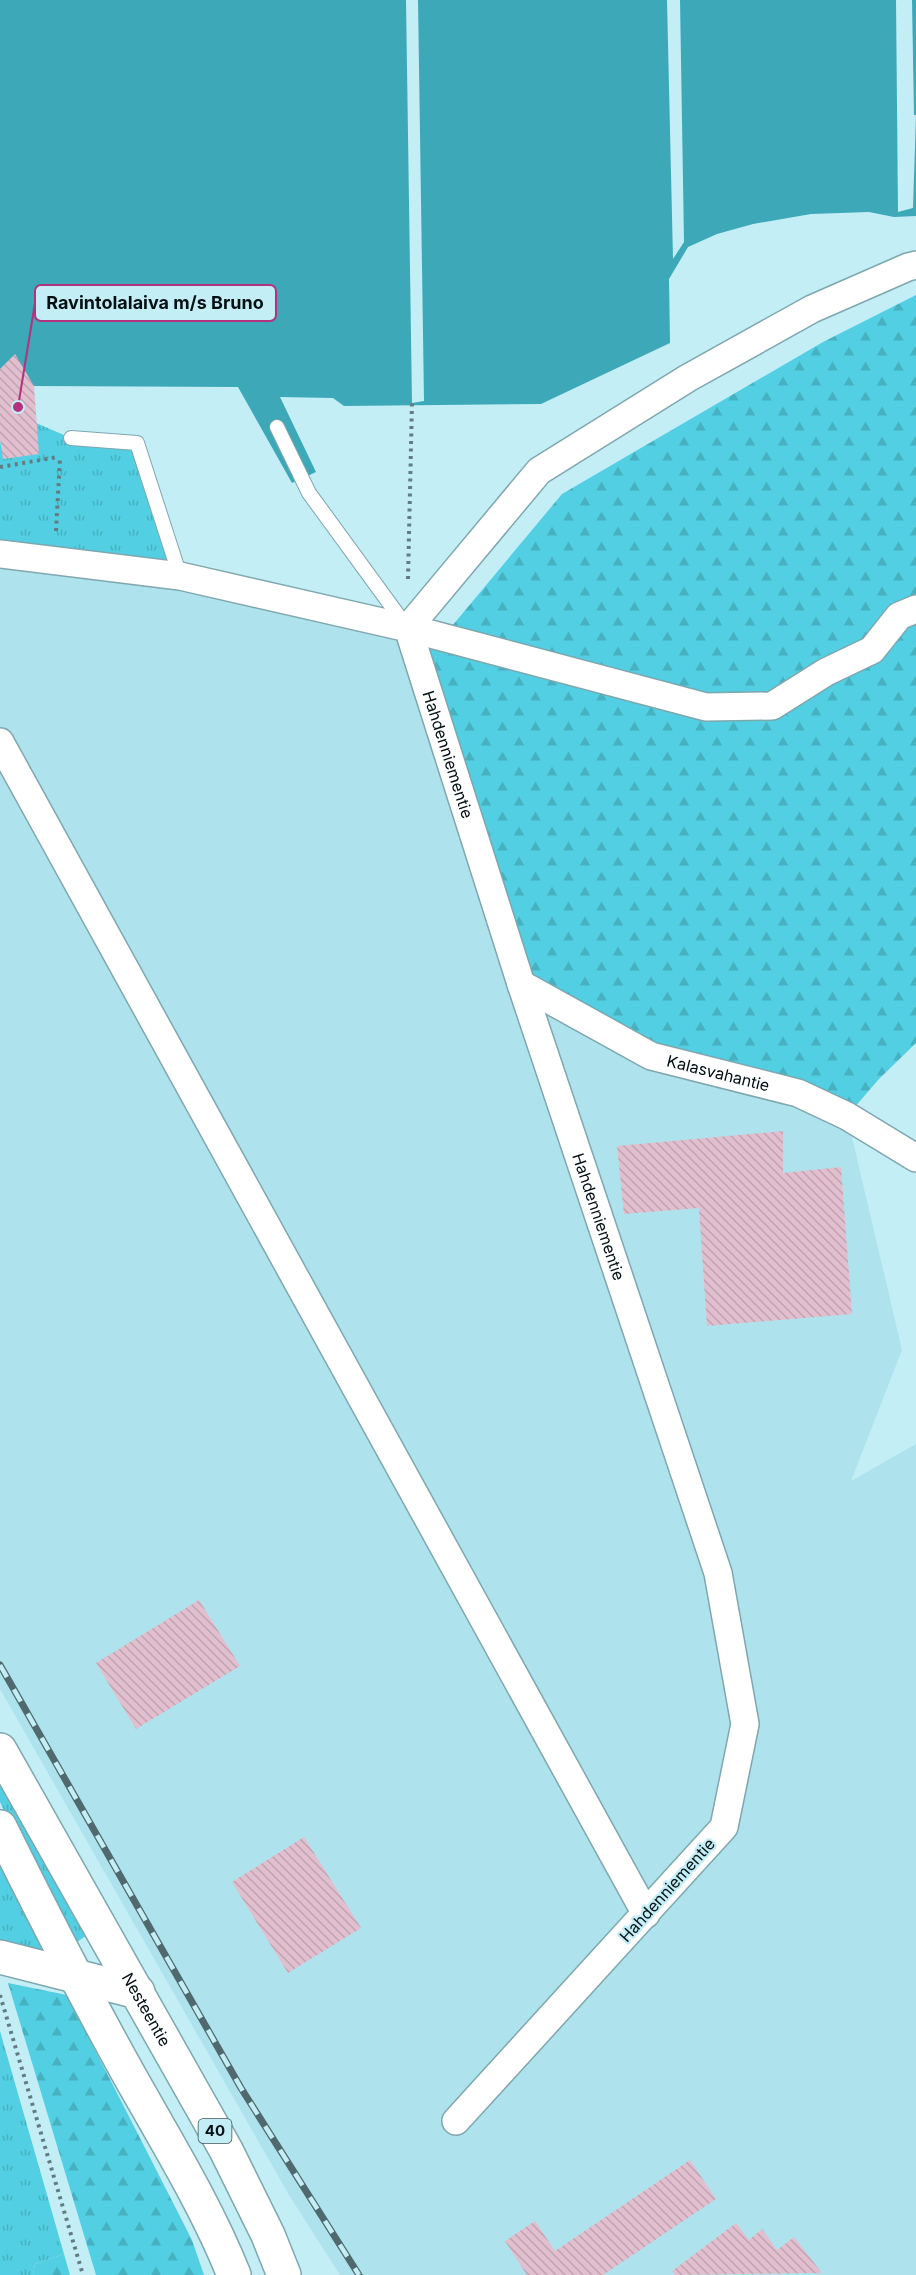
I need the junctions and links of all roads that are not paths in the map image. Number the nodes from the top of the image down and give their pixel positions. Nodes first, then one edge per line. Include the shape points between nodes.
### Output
1 (916, 265) edge
2 (278, 427) dead end
3 (71, 438) dead end
4 (0, 554) edge
5 (180, 576) junction
6 (916, 609) edge
7 (408, 628) junction
8 (0, 742) edge
9 (520, 984) junction
10 (916, 1158) edge
11 (0, 1750) edge
12 (0, 1827) edge
13 (646, 1914) junction
14 (0, 1957) edge
15 (75, 1977) junction
16 (138, 1992) junction
17 (456, 2121) dead end
18 (234, 2275) edge
19 (284, 2275) edge

1 - 7 street via 812,309 688,378 539,471
2 - 7 lane via 309,493
3 - 5 lane via 137,443
4 - 5 street
5 - 7 street
6 - 7 street via 899,616 872,650 826,672 772,706 706,707
7 - 9 street, Hahdenniementie
8 - 13 street
9 - 10 street, Kalasvahantie via 651,1056 798,1093 847,1116
9 - 13 street, Hahdenniementie via 718,1574 745,1724 724,1827
11 - 16 main road, Nesteentie / 40
12 - 15 main road
13 - 17 street, Hahdenniementie
14 - 15 main road
15 - 16 main road
15 - 18 main road via 181,2169
16 - 19 main road, Nesteentie / 40 via 226,2150

